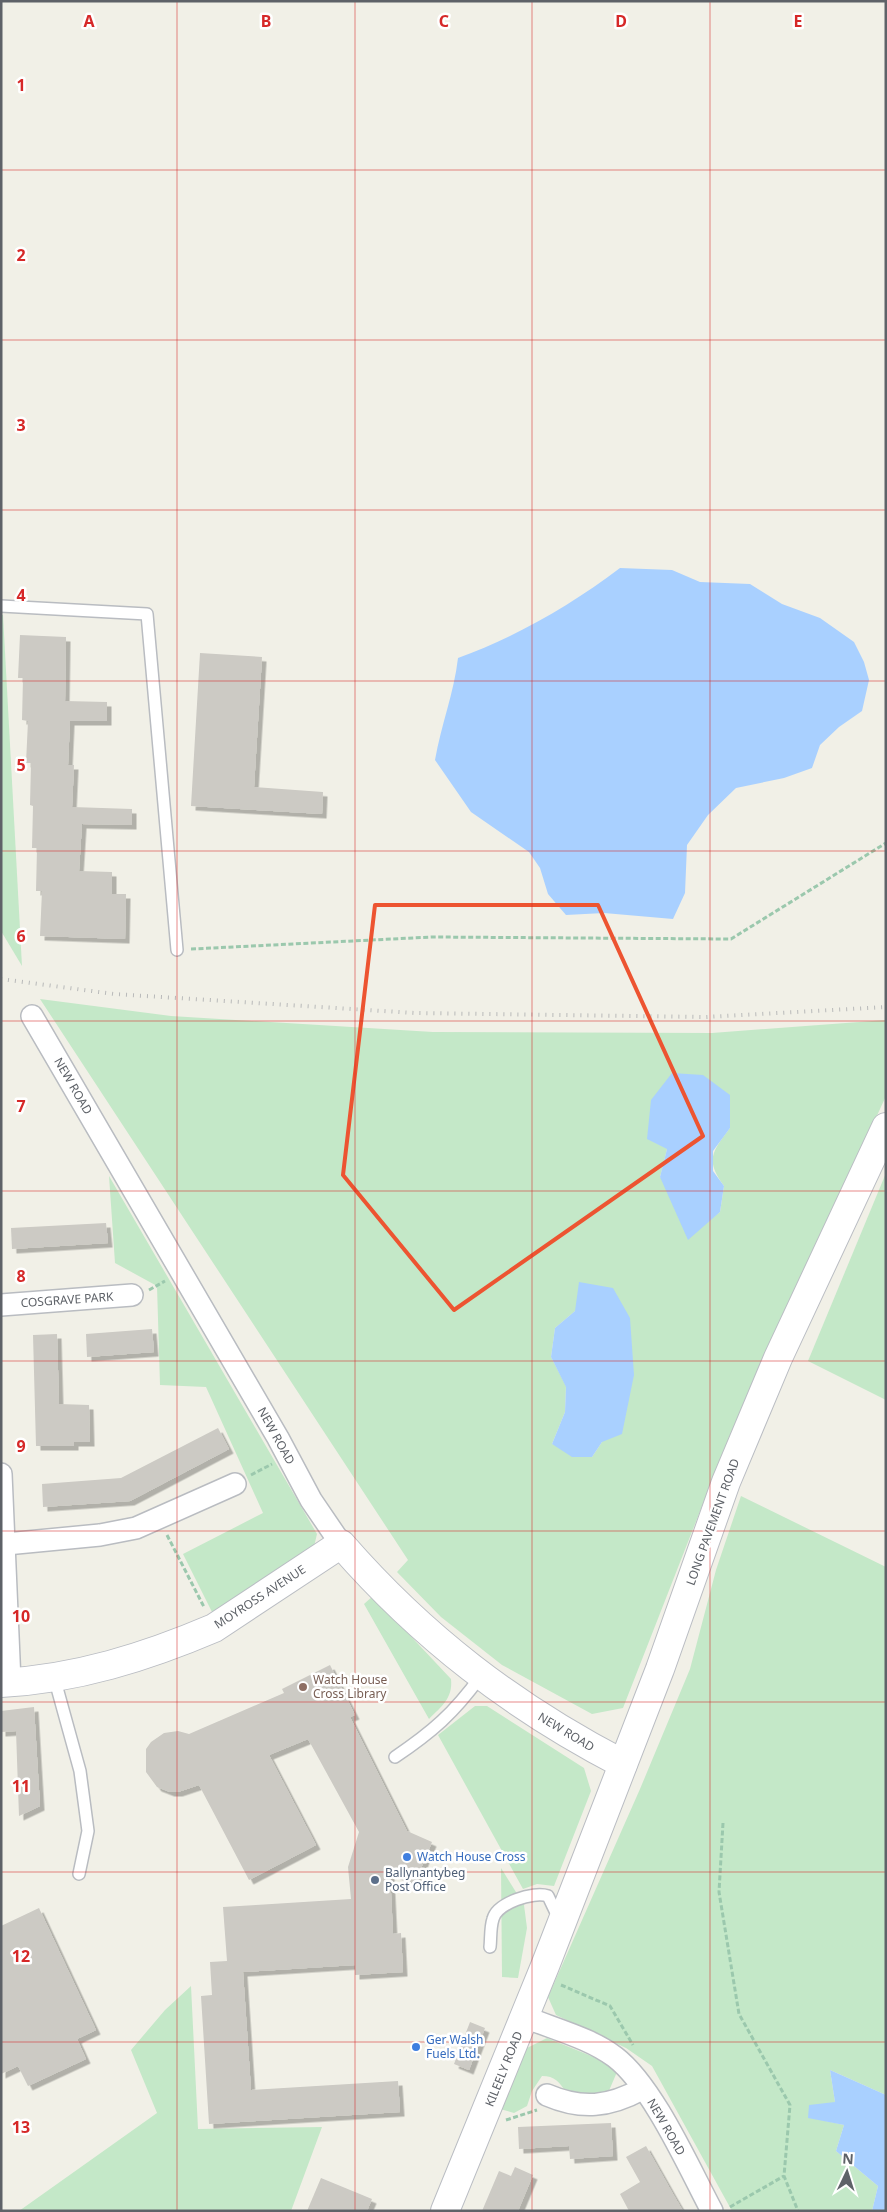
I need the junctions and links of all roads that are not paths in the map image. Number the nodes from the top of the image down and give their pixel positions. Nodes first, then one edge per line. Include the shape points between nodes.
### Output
1 (1, 606) edge
2 (177, 950) road end
3 (32, 1016) dead end
4 (886, 1127) edge
5 (132, 1295) road end
6 (1, 1305) edge
7 (1, 1474) edge
8 (235, 1484) road end
9 (2, 1488) edge
10 (6, 1544) junction
11 (341, 1544) junction
12 (480, 1676) junction
13 (54, 1677) junction
14 (6, 1682) edge
15 (395, 1757) dead end
16 (622, 1764) junction
17 (79, 1874) dead end
18 (561, 1926) junction
19 (490, 1948) dead end
20 (525, 2017) junction
21 (637, 2080) junction
22 (546, 2095) road end
23 (445, 2211) edge
24 (712, 2211) edge

1 - 2 lane via 147,614
3 - 11 street, NEW ROAD via 312,1500
4 - 16 main road, LONG PAVEMENT ROAD via 778,1358 726,1482 660,1669
5 - 6 street, COSGRAVE PARK
7 - 9 street
8 - 10 street via 119,1532
9 - 10 street
10 - 14 street
11 - 12 main road, NEW ROAD via 371,1578 451,1654
11 - 13 main road, MOYROSS AVENUE via 214,1628 148,1655
12 - 15 lane via 448,1717
12 - 16 main road, NEW ROAD via 574,1739
13 - 14 main road, MOYROSS AVENUE
13 - 17 lane via 80,1771 86,1814 88,1831
16 - 18 main road, LONG PAVEMENT ROAD
18 - 19 lane via 548,1896 531,1895 497,1911 492,1919
18 - 20 main road, KILEELY ROAD
20 - 21 street, NEW ROAD via 614,2056
20 - 23 main road, KILEELY ROAD
21 - 22 street via 606,2104 567,2104
21 - 24 street, NEW ROAD via 660,2114

